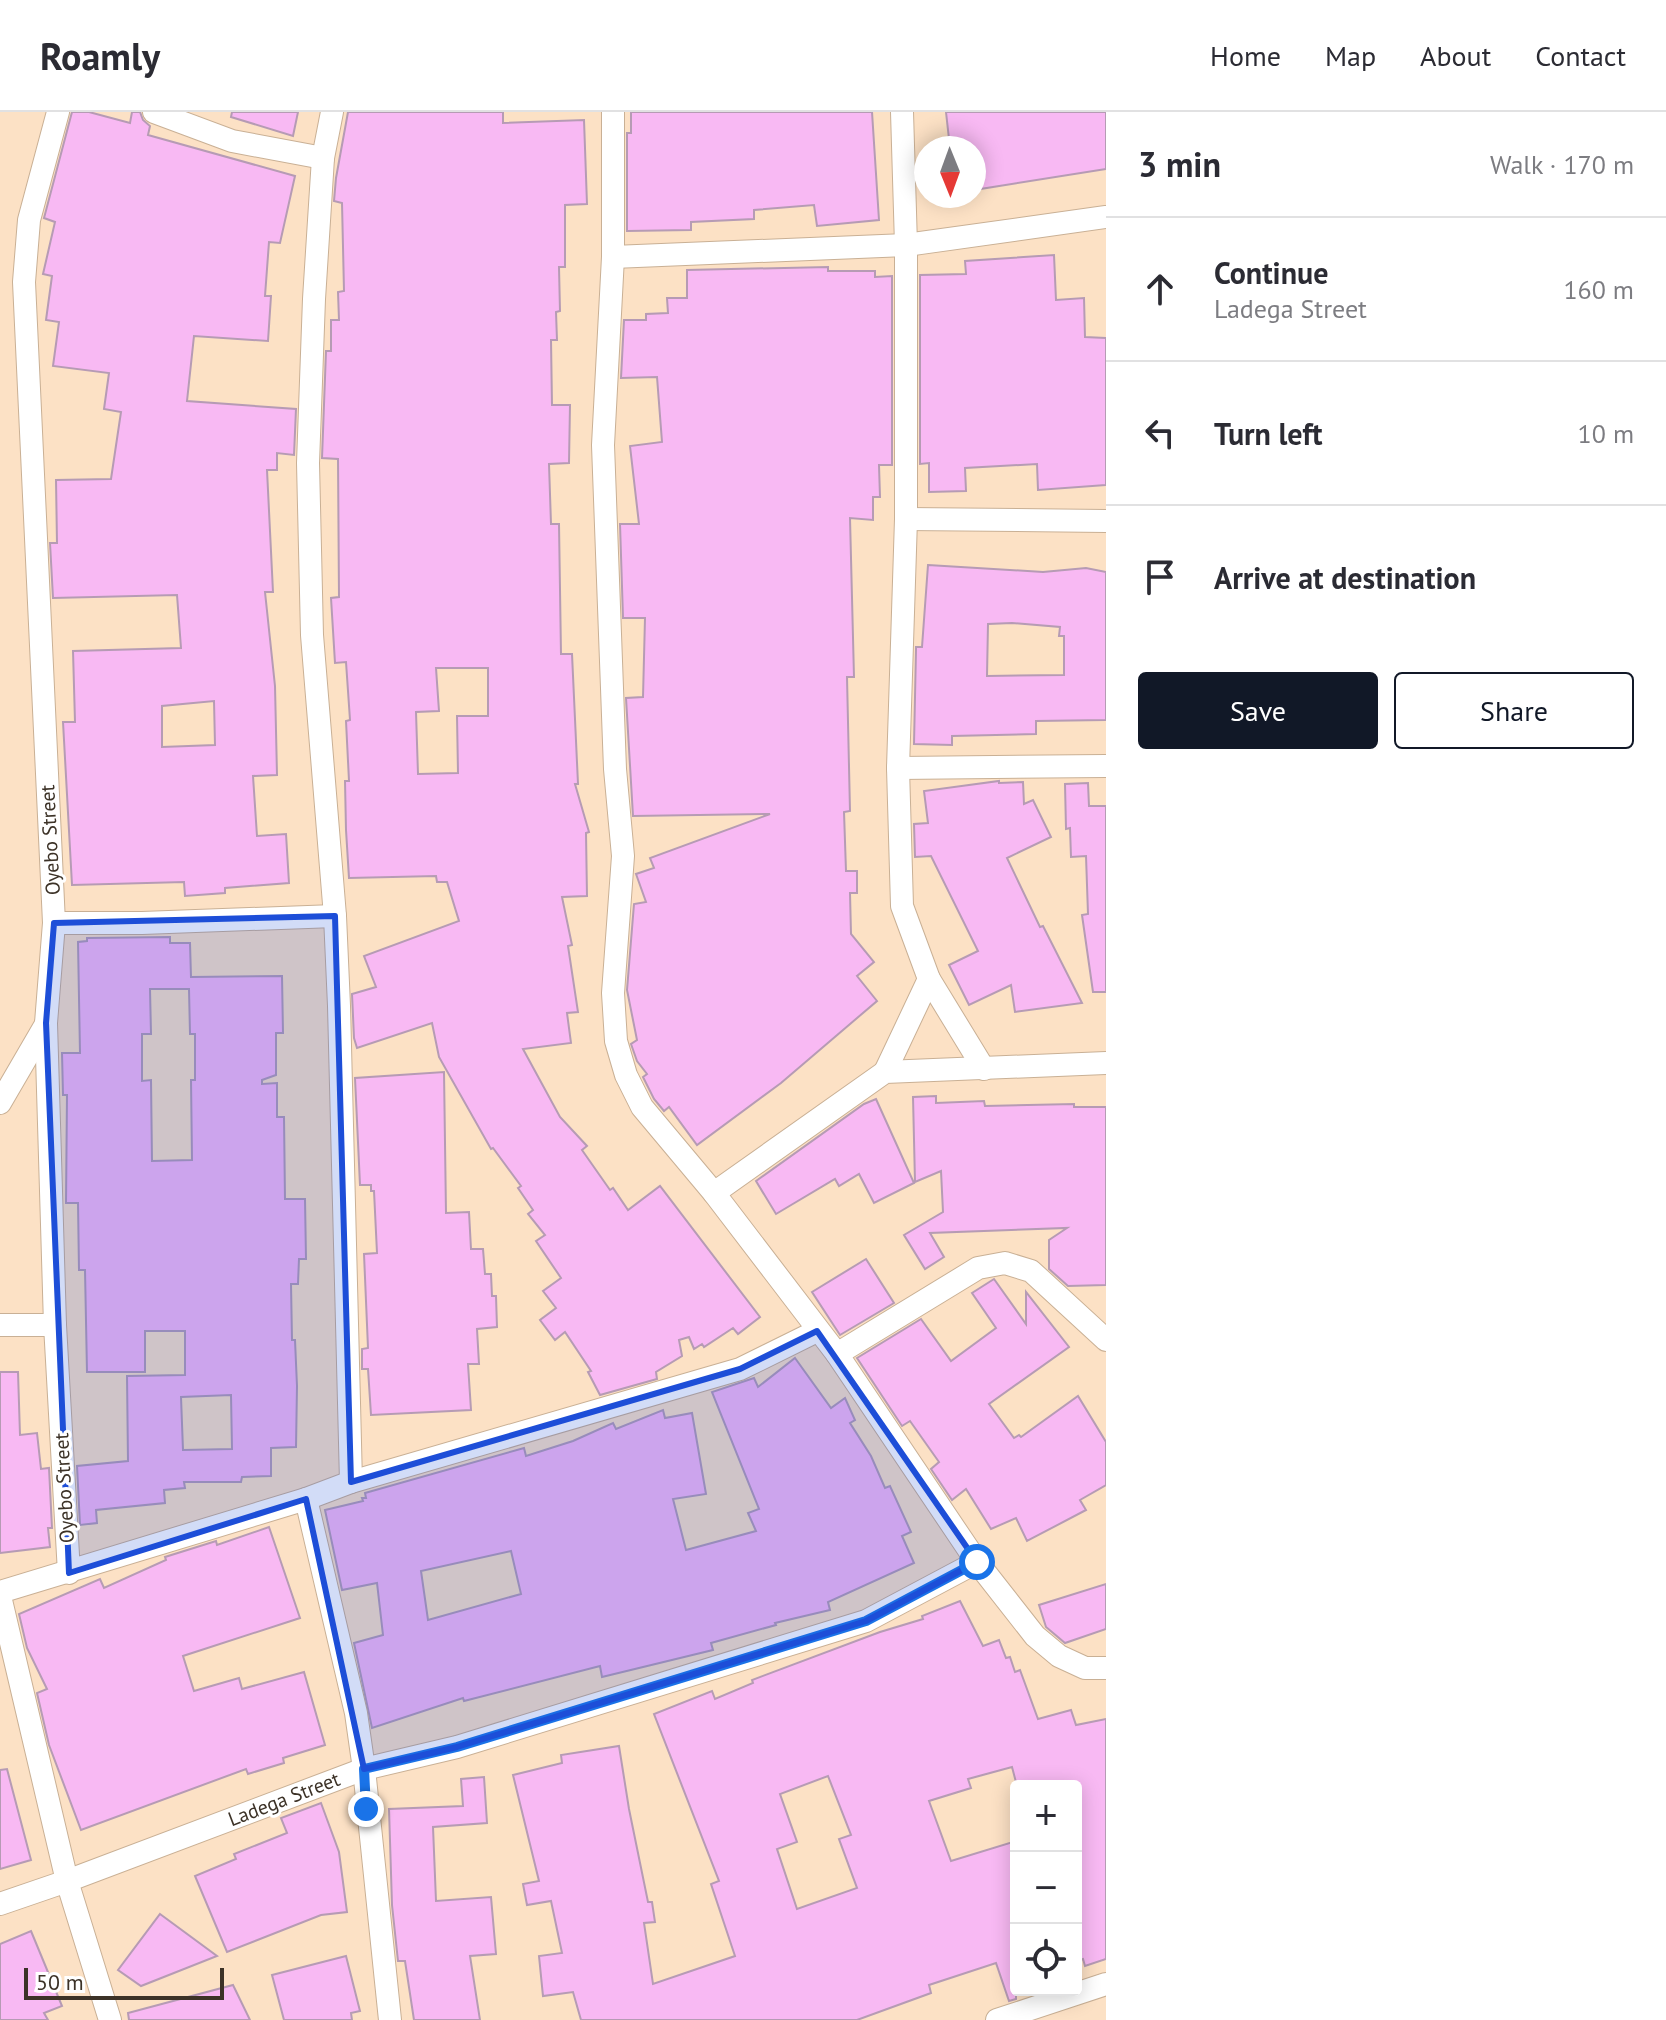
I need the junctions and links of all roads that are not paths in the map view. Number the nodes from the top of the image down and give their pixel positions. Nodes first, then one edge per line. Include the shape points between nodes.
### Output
1 (58, 112) edge
2 (154, 112) edge
3 (332, 112) edge
4 (613, 112) edge
5 (902, 112) edge
6 (323, 158) junction
7 (1106, 217) edge
8 (906, 245) junction
9 (613, 257) junction
10 (906, 519) junction
11 (1106, 521) edge
12 (1106, 766) edge
13 (898, 768) junction
14 (335, 916) junction
15 (54, 923) junction
16 (929, 979) junction
17 (46, 1023) junction
18 (1106, 1063) edge
19 (984, 1069) junction
20 (885, 1072) junction
21 (0, 1103) edge
22 (714, 1193) junction
23 (0, 1325) edge
24 (55, 1325) junction
25 (817, 1331) junction
26 (1106, 1340) edge
27 (837, 1354) junction
28 (351, 1482) junction
29 (306, 1499) junction
30 (977, 1562) junction
31 (69, 1573) junction
32 (0, 1594) edge
33 (1106, 1668) edge
34 (364, 1769) junction
35 (67, 1881) junction
36 (0, 1904) edge
37 (1106, 1984) edge
38 (110, 2020) edge
39 (390, 2020) edge
40 (997, 2020) edge

1 - 15 street, Oyebo Street via 29,220 24,282
2 - 6 street via 232,141
3 - 6 street
4 - 9 street
5 - 8 street
6 - 14 street via 308,463 312,635
7 - 8 street
8 - 9 street
8 - 10 street
9 - 22 street via 603,445 623,856 613,993 616,1041 642,1107
10 - 11 street
10 - 13 street
12 - 13 street
13 - 16 street via 902,906
14 - 15 street
14 - 28 street
15 - 17 street, Oyebo Street
16 - 19 street
16 - 20 street
17 - 21 street
17 - 24 street, Oyebo Street
18 - 19 street
19 - 20 street
20 - 22 street
22 - 25 street
23 - 24 street
24 - 31 street, Oyebo Street
25 - 27 street
25 - 28 street via 740,1369
26 - 27 street via 1031,1271 1005,1263 978,1268
27 - 30 street
28 - 29 street
29 - 31 street
29 - 34 street
30 - 33 street via 1035,1636 1059,1656 1085,1668
30 - 34 street, Ladega Street via 866,1621 457,1747
31 - 32 street
32 - 35 street
34 - 35 street, Ladega Street
34 - 39 street
35 - 36 street, Ladega Street
35 - 38 street
37 - 40 street

